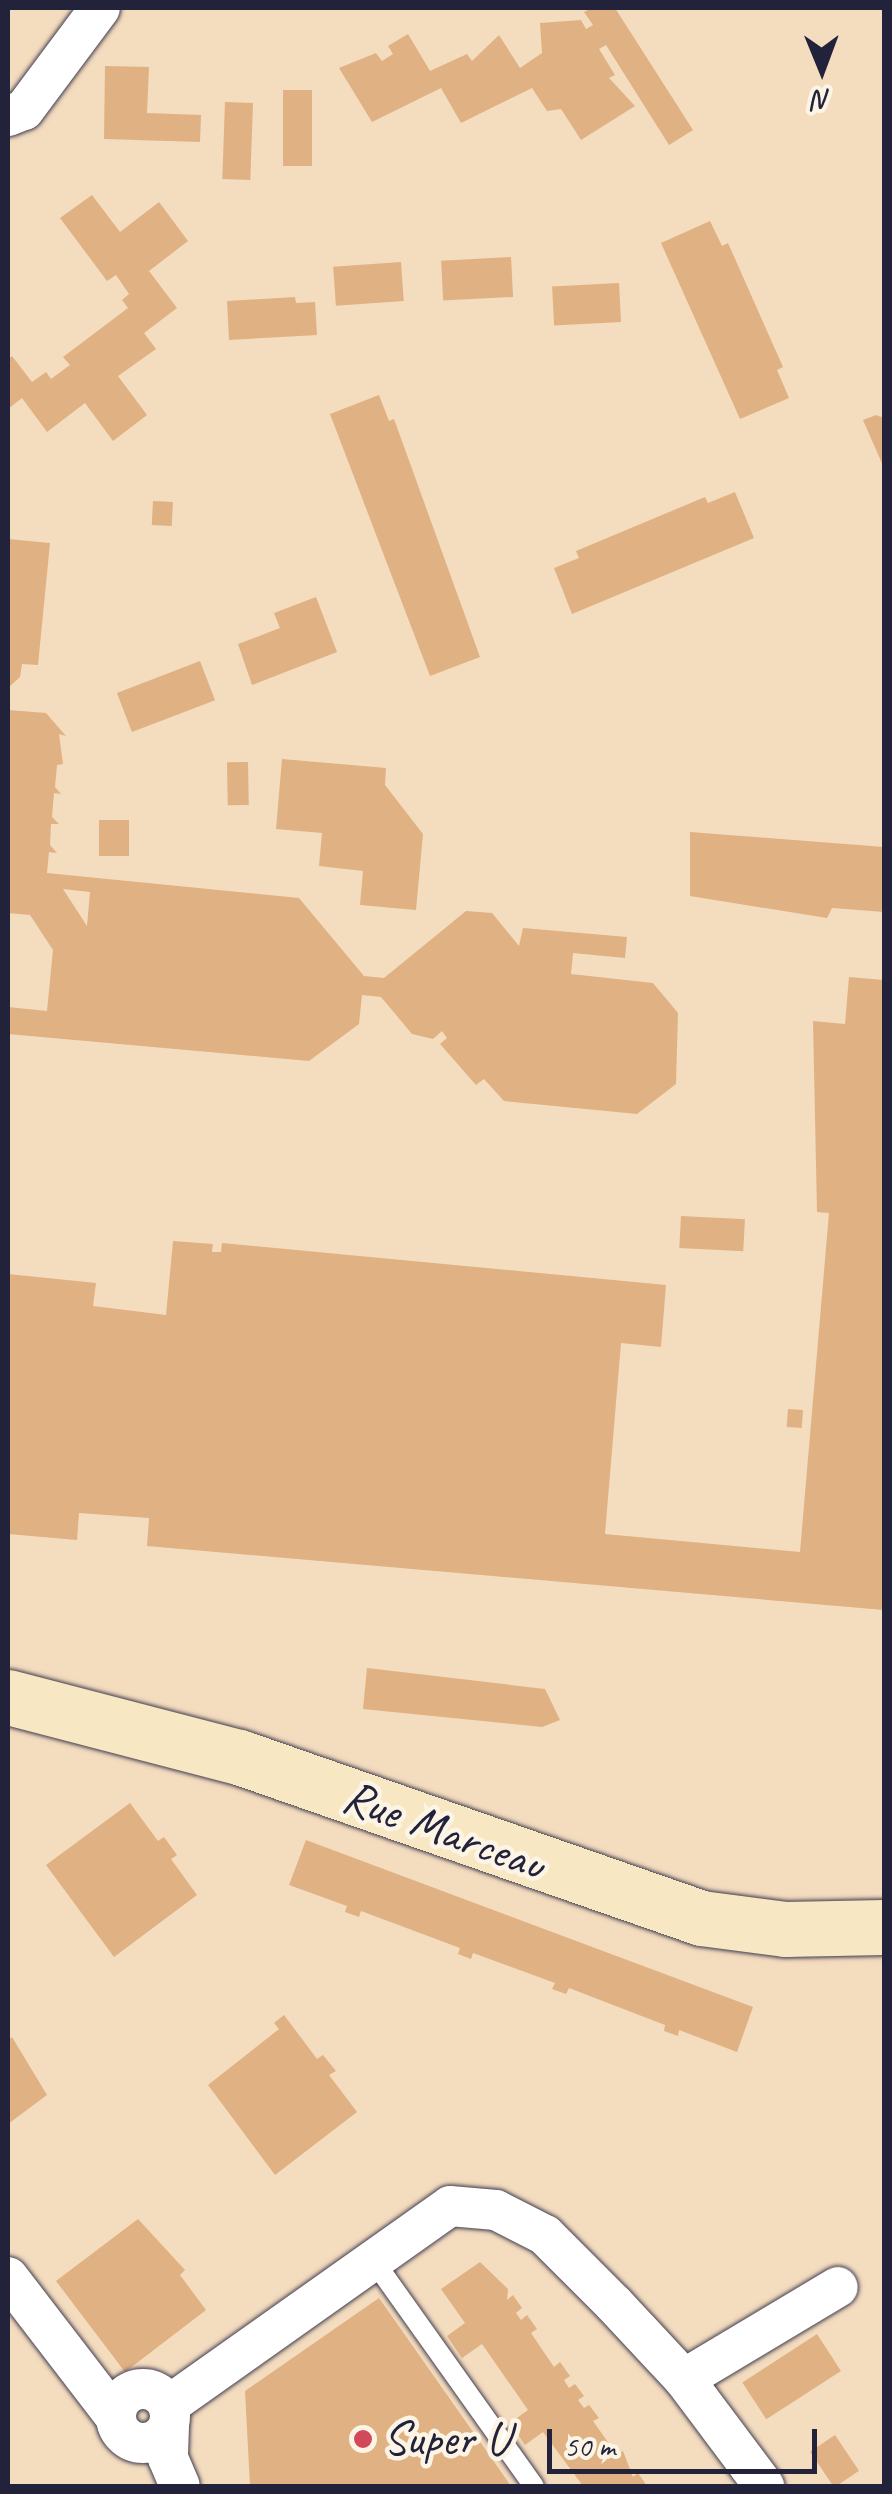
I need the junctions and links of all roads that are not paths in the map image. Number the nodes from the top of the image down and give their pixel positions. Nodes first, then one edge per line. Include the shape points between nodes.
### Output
1 (100, 8) edge
2 (8, 116) edge
3 (8, 1697) edge
4 (884, 1927) edge
5 (371, 2257) junction
6 (8, 2277) edge
7 (838, 2287) dead end
8 (684, 2380) junction
9 (148, 2422) junction
10 (152, 2486) edge
11 (179, 2486) edge
12 (534, 2486) edge
13 (764, 2486) edge

1 - 2 street via 24,110
3 - 4 street, Rue Marceau via 239,1757 701,1918 784,1929
5 - 8 street via 450,2206 496,2210 545,2235
5 - 9 street
5 - 12 lane
6 - 9 street
7 - 8 street
8 - 13 street
9 - 10 street
9 - 11 street
10 - 11 street

